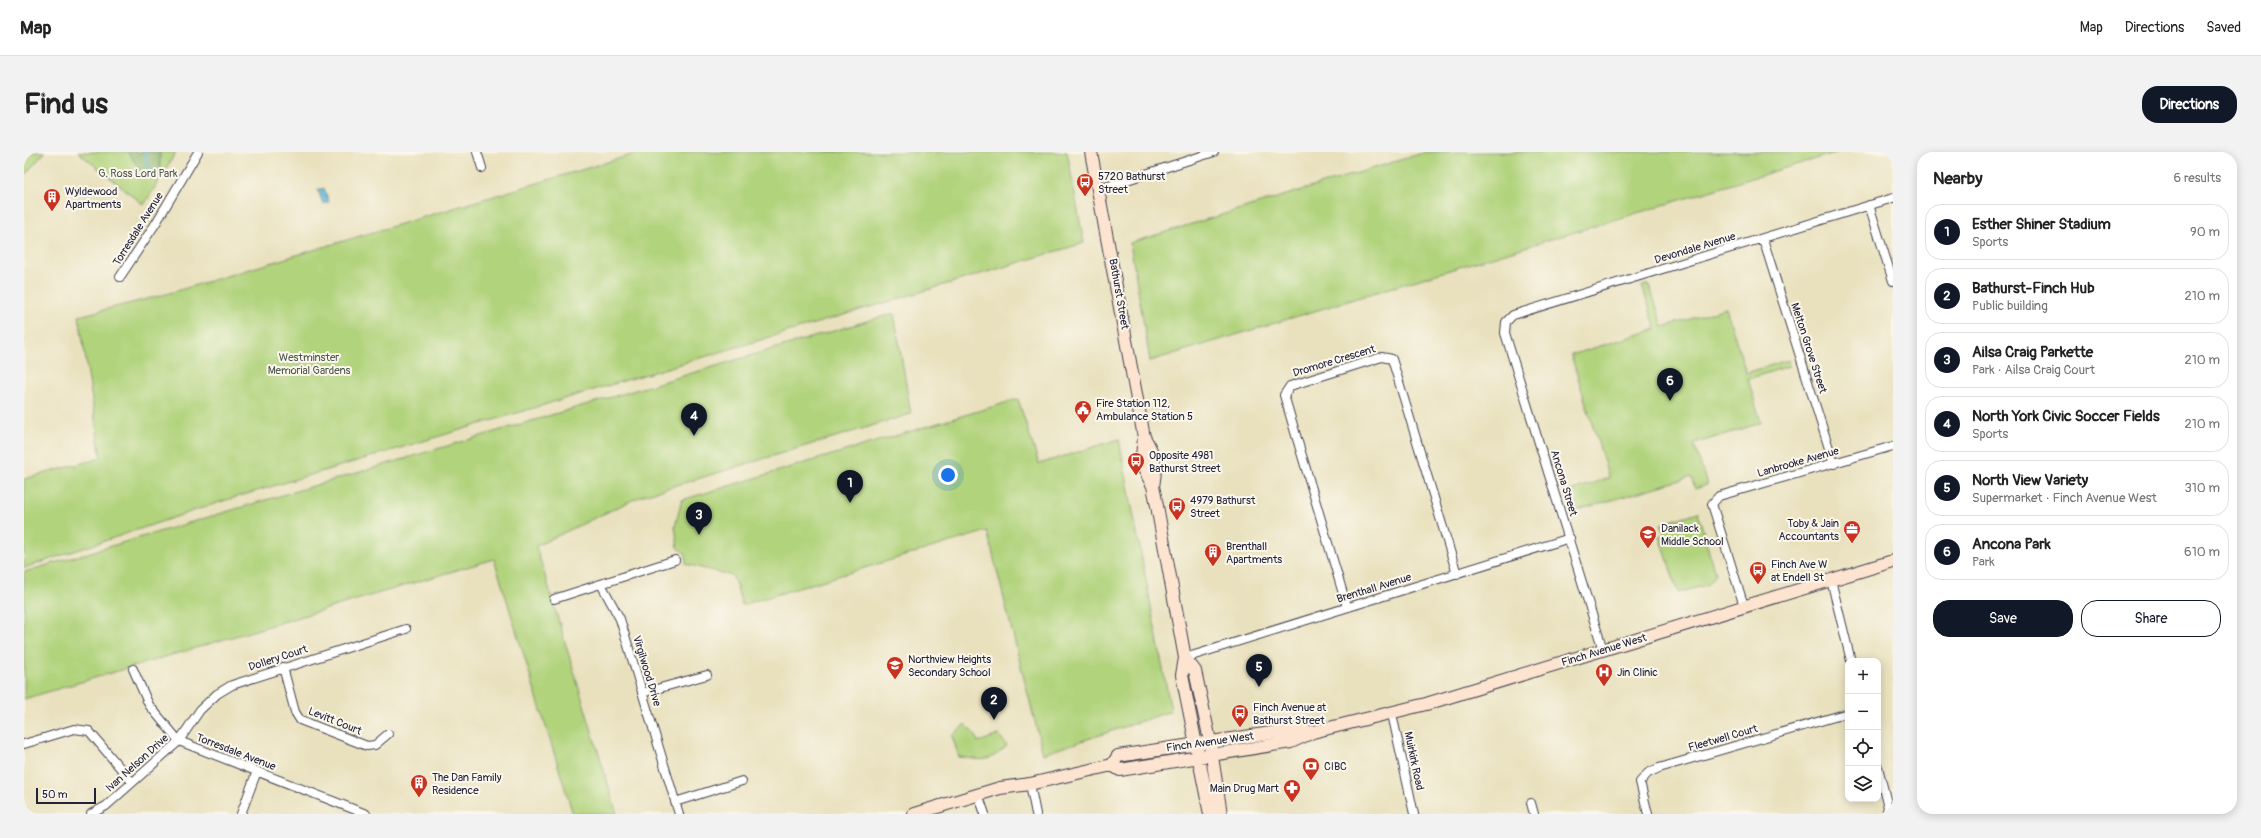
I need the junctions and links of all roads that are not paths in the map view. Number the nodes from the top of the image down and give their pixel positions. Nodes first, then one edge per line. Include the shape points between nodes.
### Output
1 (198, 152) edge
2 (477, 152) edge
3 (1091, 152) edge
4 (1214, 152) edge
5 (482, 168) dead end
6 (1099, 189) junction
7 (1893, 198) edge
8 (1869, 205) junction
9 (1763, 239) junction
10 (120, 277) dead end
11 (1893, 281) edge
12 (1506, 322) joint
13 (1893, 446) edge
14 (1834, 464) junction
15 (1570, 538) junction
16 (675, 560) dead end
17 (1893, 561) edge
18 (1458, 574) junction
19 (1831, 580) junction
20 (601, 584) junction
21 (554, 599) dead end
22 (1744, 606) junction
23 (1347, 607) junction
24 (406, 629) dead end
25 (1603, 650) junction
26 (1185, 658) junction
27 (1850, 658) edge
28 (283, 667) junction
29 (133, 669) dead end
30 (708, 675) dead end
31 (642, 693) junction
32 (1392, 714) junction
33 (1845, 714) edge
34 (1313, 732) junction
35 (388, 734) dead end
36 (179, 741) junction
37 (1210, 743) junction
38 (24, 744) edge
39 (1195, 744) junction
40 (1212, 756) junction
41 (1198, 758) junction
42 (1112, 765) junction
43 (256, 771) junction
44 (1881, 779) edge
45 (742, 781) dead end
46 (132, 782) junction
47 (1030, 784) junction
48 (978, 794) junction
49 (675, 802) junction
50 (1531, 803) dead end
51 (90, 814) edge
52 (242, 814) edge
53 (366, 814) edge
54 (679, 814) edge
55 (914, 814) edge
56 (985, 814) edge
57 (1036, 814) edge
58 (1210, 814) edge
59 (1221, 814) edge
60 (1414, 814) edge
61 (1534, 814) edge
62 (1648, 814) edge
63 (1886, 814) edge

1 - 10 street, Torresdale Avenue
2 - 5 street
3 - 6 main road, Bathurst Street
4 - 6 street
6 - 26 main road, Bathurst Street via 1144,437 1144,464 1153,486
7 - 8 street, Devondale Avenue
8 - 9 street, Devondale Avenue
8 - 11 street
9 - 12 street, Devondale Avenue via 1513,315
9 - 14 street, Melton Grove Street
12 - 15 street, Ancona Street via 1505,333
13 - 14 street, Lanbrooke Avenue
14 - 22 street, Lanbrooke Avenue via 1719,496 1712,504
15 - 18 street, Brenthall Avenue
15 - 25 street, Ancona Street
16 - 20 street
17 - 19 main road, Finch Avenue West
18 - 23 street, Brenthall Avenue
18 - 23 street, Dromore Crescent via 1392,359 1382,357 1290,386 1284,395
19 - 22 main road, Finch Avenue West
19 - 27 street
20 - 21 street
20 - 31 street, Virgilwood Drive via 620,619
22 - 25 main road, Finch Avenue West
23 - 26 street, Brenthall Avenue
24 - 28 street, Dollery Court
25 - 32 main road, Finch Avenue West
26 - 37 main road, Bathurst Street via 1195,671
26 - 39 main road, Bathurst Street via 1182,675
28 - 35 street, Levitt Court via 295,712 300,720 366,746 375,745
28 - 36 street, Dollery Court via 232,685 217,694 200,710
29 - 36 street, Torresdale Avenue via 149,705
30 - 31 street
31 - 49 street, Virgilwood Drive
32 - 34 main road, Finch Avenue West
32 - 60 street, Muirkirk Road
33 - 62 street, Fleetwell Court via 1648,773 1640,782
34 - 37 main road, Finch Avenue West via 1291,730
34 - 40 main road, Finch Avenue West via 1291,742
36 - 43 street, Torresdale Avenue
36 - 46 street, Ivan Nelson Drive
37 - 39 main road, Finch Avenue West
37 - 40 main road, Bathurst Street
38 - 46 street via 74,729 89,731
39 - 41 main road, Bathurst Street
39 - 42 main road, Finch Avenue West via 1118,756
40 - 41 main road, Finch Avenue West
40 - 59 main road, Bathurst Street
41 - 42 main road, Finch Avenue West via 1120,770
41 - 58 main road, Bathurst Street
42 - 47 main road, Finch Avenue West
43 - 52 street
43 - 53 street, Torresdale Avenue
44 - 63 street via 1888,807
45 - 49 street
46 - 51 street, Ivan Nelson Drive via 106,806
47 - 48 main road, Finch Avenue West
47 - 57 street
48 - 55 main road, Finch Avenue West
48 - 56 street
49 - 54 street, Virgilwood Drive
50 - 61 street

